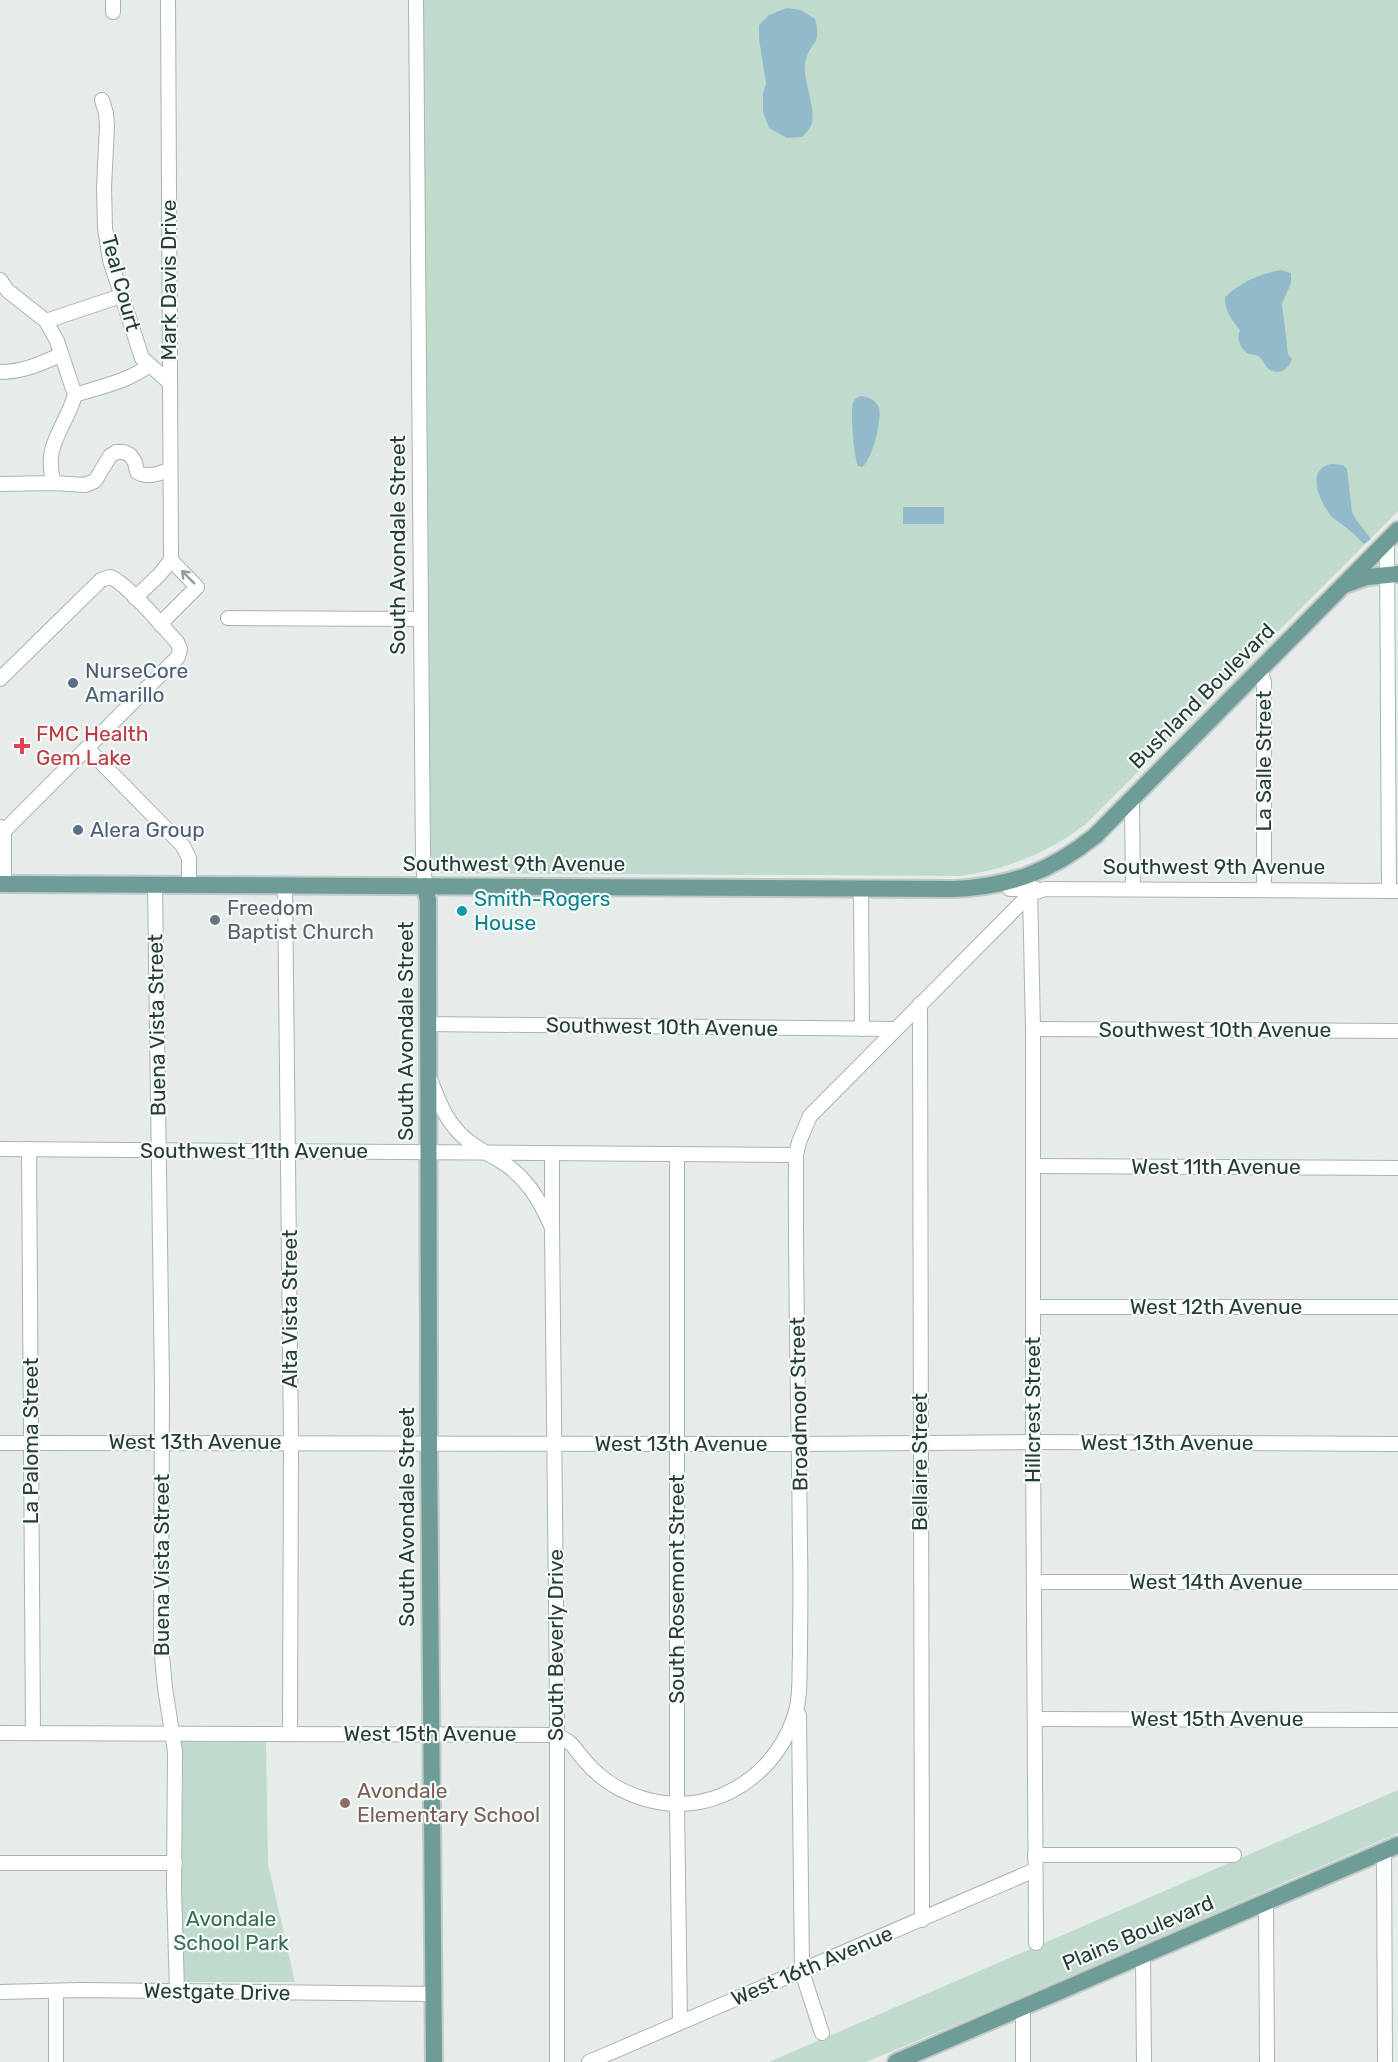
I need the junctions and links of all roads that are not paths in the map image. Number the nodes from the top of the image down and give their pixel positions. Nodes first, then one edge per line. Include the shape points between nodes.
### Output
1 (168, 0) edge
2 (416, 0) edge
3 (102, 100) dead end
4 (0, 280) edge
5 (121, 296) junction
6 (46, 321) junction
7 (60, 355) junction
8 (149, 365) junction
9 (0, 372) edge
10 (169, 382) junction
11 (75, 395) junction
12 (169, 470) junction
13 (54, 483) junction
14 (0, 484) edge
15 (1394, 541) edge
16 (171, 560) junction
17 (1393, 574) edge
18 (1343, 585) junction
19 (135, 598) junction
20 (228, 618) dead end
21 (421, 619) junction
22 (160, 624) junction
23 (1260, 670) junction
24 (0, 679) edge
25 (87, 748) junction
26 (1132, 800) junction
27 (2, 829) edge
28 (1060, 862) junction
29 (2, 884) edge
30 (155, 885) junction
31 (189, 885) junction
32 (285, 885) junction
33 (425, 886) junction
34 (1004, 887) junction
35 (1029, 887) junction
36 (861, 889) junction
37 (1063, 889) junction
38 (1134, 889) junction
39 (1264, 890) junction
40 (1393, 891) edge
41 (1009, 914) junction
42 (920, 1004) junction
43 (428, 1024) junction
44 (862, 1029) junction
45 (896, 1029) junction
46 (1033, 1029) junction
47 (1398, 1031) edge
48 (429, 1076) junction
49 (810, 1116) joint
50 (0, 1149) edge
51 (29, 1149) junction
52 (159, 1150) junction
53 (288, 1152) junction
54 (429, 1153) junction
55 (484, 1153) junction
56 (552, 1154) junction
57 (676, 1155) junction
58 (796, 1155) junction
59 (1034, 1166) junction
60 (1398, 1168) edge
61 (552, 1228) junction
62 (1034, 1307) junction
63 (1398, 1307) edge
64 (162, 1442) junction
65 (291, 1442) junction
66 (1033, 1442) junction
67 (0, 1443) edge
68 (31, 1443) junction
69 (920, 1443) junction
70 (429, 1444) junction
71 (554, 1444) junction
72 (677, 1444) junction
73 (799, 1444) junction
74 (1398, 1444) edge
75 (1034, 1582) junction
76 (1398, 1582) edge
77 (799, 1695) junction
78 (1035, 1719) junction
79 (1398, 1720) edge
80 (0, 1732) edge
81 (33, 1732) junction
82 (172, 1733) junction
83 (290, 1734) junction
84 (431, 1734) junction
85 (556, 1735) junction
86 (677, 1803) junction
87 (1391, 1848) edge
88 (1035, 1854) junction
89 (1234, 1855) dead end
90 (0, 1863) edge
91 (175, 1863) junction
92 (1035, 1870) junction
93 (1266, 1902) junction
94 (922, 1920) junction
95 (1036, 1943) dead end
96 (1143, 1956) junction
97 (802, 1972) junction
98 (56, 1991) junction
99 (177, 1991) junction
100 (0, 1992) edge
101 (434, 1994) junction
102 (1023, 2007) junction
103 (680, 2022) junction
104 (822, 2033) dead end
105 (906, 2060) edge
106 (56, 2062) edge
107 (434, 2062) edge
108 (557, 2062) edge
109 (589, 2062) edge
110 (1023, 2062) edge
111 (1144, 2062) edge
112 (1267, 2062) edge
113 (1385, 2062) edge

1 - 10 street, Mark Davis Drive
2 - 21 street, South Avondale Street
3 - 5 street, Teal Court via 107,126 105,228
4 - 6 street
5 - 6 street
5 - 8 street, Teal Court via 142,358
6 - 7 street
7 - 9 street via 16,372
7 - 11 street
8 - 10 street, Teal Court
8 - 11 street via 126,378
10 - 12 street, Mark Davis Drive
11 - 13 street via 49,459
12 - 13 street via 143,475 130,455 116,452 95,481 85,485
12 - 16 street, Mark Davis Drive
13 - 14 street
15 - 17 street
15 - 18 main road, Bushland Boulevard
16 - 19 street
22 -> 16 street via 197,587
17 - 18 main road
17 - 40 street
18 - 23 main road, Bushland Boulevard
19 - 22 street
19 - 24 street via 113,578 101,580
20 - 21 street
21 - 33 street, South Avondale Street
22 - 25 street via 180,645 178,657
23 - 26 main road, Bushland Boulevard
23 - 39 street, La Salle Street via 1264,682
25 - 27 street
25 - 31 street via 183,846 189,858
26 - 28 main road, Bushland Boulevard via 1095,836
26 - 38 street
27 - 29 street
28 - 35 main road, Bushland Boulevard
28 - 37 street via 1051,880
29 - 30 main road, Southwest 9th Avenue
30 - 31 main road, Southwest 9th Avenue
30 - 52 street, Buena Vista Street
31 - 32 main road, Southwest 9th Avenue
32 - 33 main road, Southwest 9th Avenue
32 - 53 street, Alta Vista Street
33 - 36 main road, Southwest 9th Avenue
33 - 43 main road, South Avondale Street
34 - 35 main road, Southwest 9th Avenue
34 - 36 main road, Southwest 9th Avenue
34 - 41 street via 1014,897
35 - 37 street, Southwest 9th Avenue
35 - 41 street, Bushland Boulevard
35 - 46 street, Hillcrest Street
36 - 44 street
37 - 38 street, Southwest 9th Avenue
38 - 39 street, Southwest 9th Avenue
39 - 40 street, Southwest 9th Avenue
41 - 42 street, Bushland Boulevard
42 - 45 street, Bushland Boulevard
42 - 69 street, Bellaire Street
43 - 44 street, Southwest 10th Avenue
43 - 48 main road, South Avondale Street
44 - 45 street, Southwest 10th Avenue
45 - 49 street, Bushland Boulevard
46 - 47 street, Southwest 10th Avenue
46 - 59 street, Hillcrest Street
48 - 54 main road, South Avondale Street
48 - 55 street, South Beverly Drive via 443,1112
49 - 58 street, Broadmoor Street
50 - 51 street, Southwest 11th Avenue
51 - 52 street, Southwest 11th Avenue
51 - 68 street, La Paloma Street
52 - 53 street, Southwest 11th Avenue
52 - 64 street, Buena Vista Street
53 - 54 street, Southwest 11th Avenue
53 - 65 street, Alta Vista Street
54 - 55 street, Southwest 11th Avenue
54 - 70 main road, South Avondale Street
55 - 56 street, Southwest 11th Avenue
55 - 61 street, South Beverly Drive via 528,1184
56 - 57 street, Southwest 11th Avenue
56 - 61 street, South Beverly Drive
57 - 58 street, Southwest 11th Avenue
57 - 72 street, South Rosemont Street
58 - 73 street, Broadmoor Street
59 - 60 street, West 11th Avenue
59 - 62 street, Hillcrest Street
61 - 71 street, South Beverly Drive
62 - 63 street, West 12th Avenue
62 - 66 street, Hillcrest Street
64 - 65 street, West 13th Avenue
64 - 68 street, West 13th Avenue
64 - 82 street, Buena Vista Street via 161,1646
65 - 70 street, West 13th Avenue
65 - 83 street, Alta Vista Street
66 - 69 street, West 13th Avenue
66 - 74 street, West 13th Avenue
66 - 75 street, Hillcrest Street
67 - 68 street, West 13th Avenue
68 - 81 street, La Paloma Street
69 - 73 street, West 13th Avenue
69 - 94 street, Bellaire Street
70 - 71 street, West 13th Avenue
70 - 84 main road, South Avondale Street
71 - 72 street, West 13th Avenue
71 - 85 street, South Beverly Drive
72 - 73 street, West 13th Avenue
72 - 86 street, South Rosemont Street
73 - 77 street, Broadmoor Street
75 - 76 street, West 14th Avenue
75 - 78 street, Hillcrest Street
77 - 86 street, Broadmoor Street via 795,1715 780,1747 753,1778 714,1798
77 - 97 street, Broadmoor Street
78 - 79 street, West 15th Avenue
78 - 88 street, Hillcrest Street
80 - 81 street, West 15th Avenue
81 - 82 street, West 15th Avenue
82 - 83 street, West 15th Avenue
82 - 91 street, Buena Vista Street
83 - 84 street, West 15th Avenue
84 - 85 street, West 15th Avenue
84 - 101 main road, South Avondale Street
85 - 86 street via 571,1742 585,1761 613,1785 648,1800
85 - 108 street, South Beverly Drive
86 - 103 street, South Rosemont Street
87 - 93 main road, Plains Boulevard
87 - 113 street
88 - 89 street
88 - 92 street, Hillcrest Street
90 - 91 street
91 - 99 street, Buena Vista Street
92 - 94 street, West 16th Avenue
92 - 95 street, Hillcrest Street
93 - 96 main road, Plains Boulevard
93 - 112 street
94 - 97 street, West 16th Avenue
96 - 102 main road, Plains Boulevard
96 - 111 street
97 - 103 street, West 16th Avenue
97 - 104 street, Broadmoor Street
98 - 99 street, Westgate Drive
98 - 100 street, Westgate Drive
98 - 106 street
99 - 101 street, Westgate Drive
101 - 107 main road, South Avondale Street
102 - 105 main road, Plains Boulevard
102 - 110 street
103 - 109 street, West 16th Avenue

